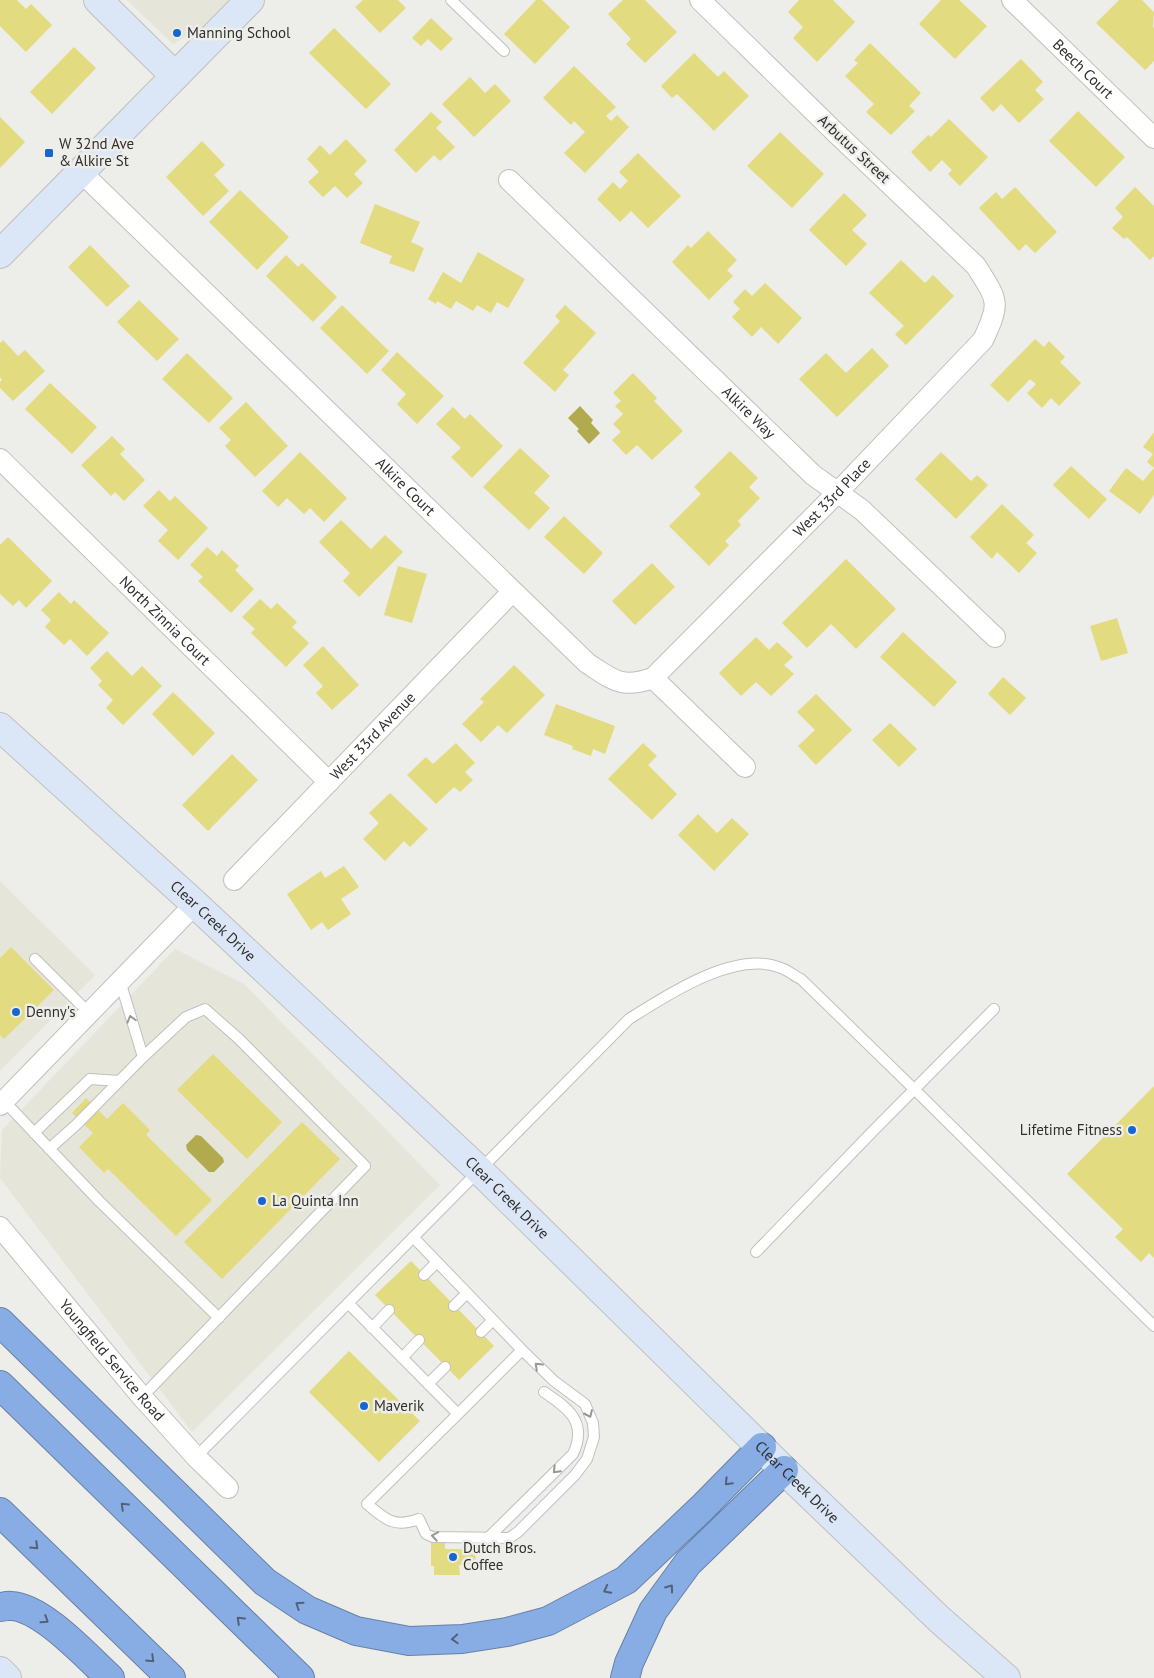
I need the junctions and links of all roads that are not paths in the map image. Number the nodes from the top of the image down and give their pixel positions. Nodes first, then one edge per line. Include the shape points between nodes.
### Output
1 (98, 0) edge
2 (250, 0) edge
3 (451, 0) edge
4 (700, 0) edge
5 (1012, 0) edge
6 (504, 51) dead end
7 (176, 76) junction
8 (1154, 138) edge
9 (81, 172) junction
10 (509, 180) dead end
11 (0, 254) edge
12 (996, 307) joint
13 (0, 459) edge
14 (837, 493) junction
15 (512, 592) junction
16 (995, 637) dead end
17 (653, 678) junction
18 (0, 725) edge
19 (745, 767) dead end
20 (329, 782) junction
21 (234, 880) dead end
22 (196, 904) junction
23 (35, 959) dead end
24 (120, 981) junction
25 (994, 1009) dead end
26 (90, 1013) junction
27 (142, 1058) junction
28 (119, 1081) junction
29 (914, 1089) junction
30 (2, 1102) edge
31 (34, 1133) junction
32 (49, 1149) junction
33 (479, 1170) junction
34 (0, 1227) edge
35 (413, 1237) junction
36 (756, 1252) dead end
37 (437, 1262) junction
38 (424, 1275) dead end
39 (467, 1293) junction
40 (348, 1303) junction
41 (454, 1306) dead end
42 (389, 1310) dead end
43 (219, 1318) junction
44 (493, 1320) junction
45 (0, 1322) edge
46 (1154, 1326) edge
47 (372, 1328) junction
48 (481, 1332) dead end
49 (419, 1340) dead end
50 (522, 1350) junction
51 (402, 1358) junction
52 (446, 1367) dead end
53 (428, 1384) junction
54 (0, 1385) edge
55 (544, 1392) dead end
56 (142, 1397) junction
57 (458, 1414) junction
58 (762, 1447) junction
59 (196, 1457) junction
60 (784, 1470) junction
61 (228, 1488) dead end
62 (0, 1512) edge
63 (488, 1538) junction
64 (0, 1607) edge
65 (0, 1671) edge
66 (7, 1678) edge
67 (110, 1678) edge
68 (171, 1678) edge
69 (300, 1678) edge
70 (625, 1678) edge
71 (1006, 1678) edge

1 - 7 main road
2 - 7 main road
3 - 6 lane
4 - 12 street, Arbutus Street via 976,266 991,290
5 - 8 street, Beech Court
7 - 9 main road
9 - 11 main road
9 - 15 street, Alkire Court
10 - 14 street, Alkire Way via 813,475
12 - 14 street, West 33rd Place via 982,340
13 - 20 street, North Zinnia Court
14 - 16 street, Alkire Way via 862,510
14 - 17 street, West 33rd Place
15 - 17 street, Alkire Court via 587,663 604,674 623,684
15 - 20 street, West 33rd Avenue
17 - 19 street
18 - 22 main road, Clear Creek Drive
20 - 21 street, West 33rd Avenue
22 - 24 street
22 - 33 main road, Clear Creek Drive
23 - 26 lane
24 - 26 street
27 -> 24 lane
25 - 29 lane
26 - 30 street
27 - 28 lane
27 - 43 lane via 186,1017 205,1009 239,1039 364,1166
28 - 31 lane via 90,1078
28 - 32 lane
29 - 33 lane via 801,980 780,967 755,963 723,968 660,999 629,1019
29 - 36 lane
29 - 46 lane
30 - 31 lane
31 - 32 lane
32 - 43 lane
33 - 35 lane
33 - 58 main road, Clear Creek Drive
34 - 56 street, Youngfield Service Road
35 - 37 lane
35 - 40 lane
37 - 38 lane
37 - 39 lane
39 - 41 lane
39 - 44 lane
40 - 47 lane
40 - 59 lane
42 - 47 lane
43 - 56 lane
44 - 48 lane
44 - 50 lane
58 -> 45 highway via 626,1580 548,1621 462,1639 409,1642 356,1631 307,1610 265,1582
47 - 51 lane
49 - 51 lane
50 - 57 lane
50 - 63 lane via 554,1382 585,1404 593,1423 594,1437 587,1460 518,1532 509,1538
51 - 53 lane
52 - 53 lane
53 - 57 lane
69 -> 54 highway
55 -> 63 lane via 570,1412 576,1422 577,1444 573,1454
56 - 59 street, Youngfield Service Road
63 -> 57 lane via 433,1537 426,1534 419,1519 406,1524 394,1522 367,1504
58 - 60 main road, Clear Creek Drive
59 - 61 street, Youngfield Service Road
70 -> 60 highway via 653,1611 688,1563
60 - 71 main road, Clear Creek Drive via 939,1619
62 -> 68 highway
64 -> 67 highway via 26,1609 39,1616
65 - 66 main road

